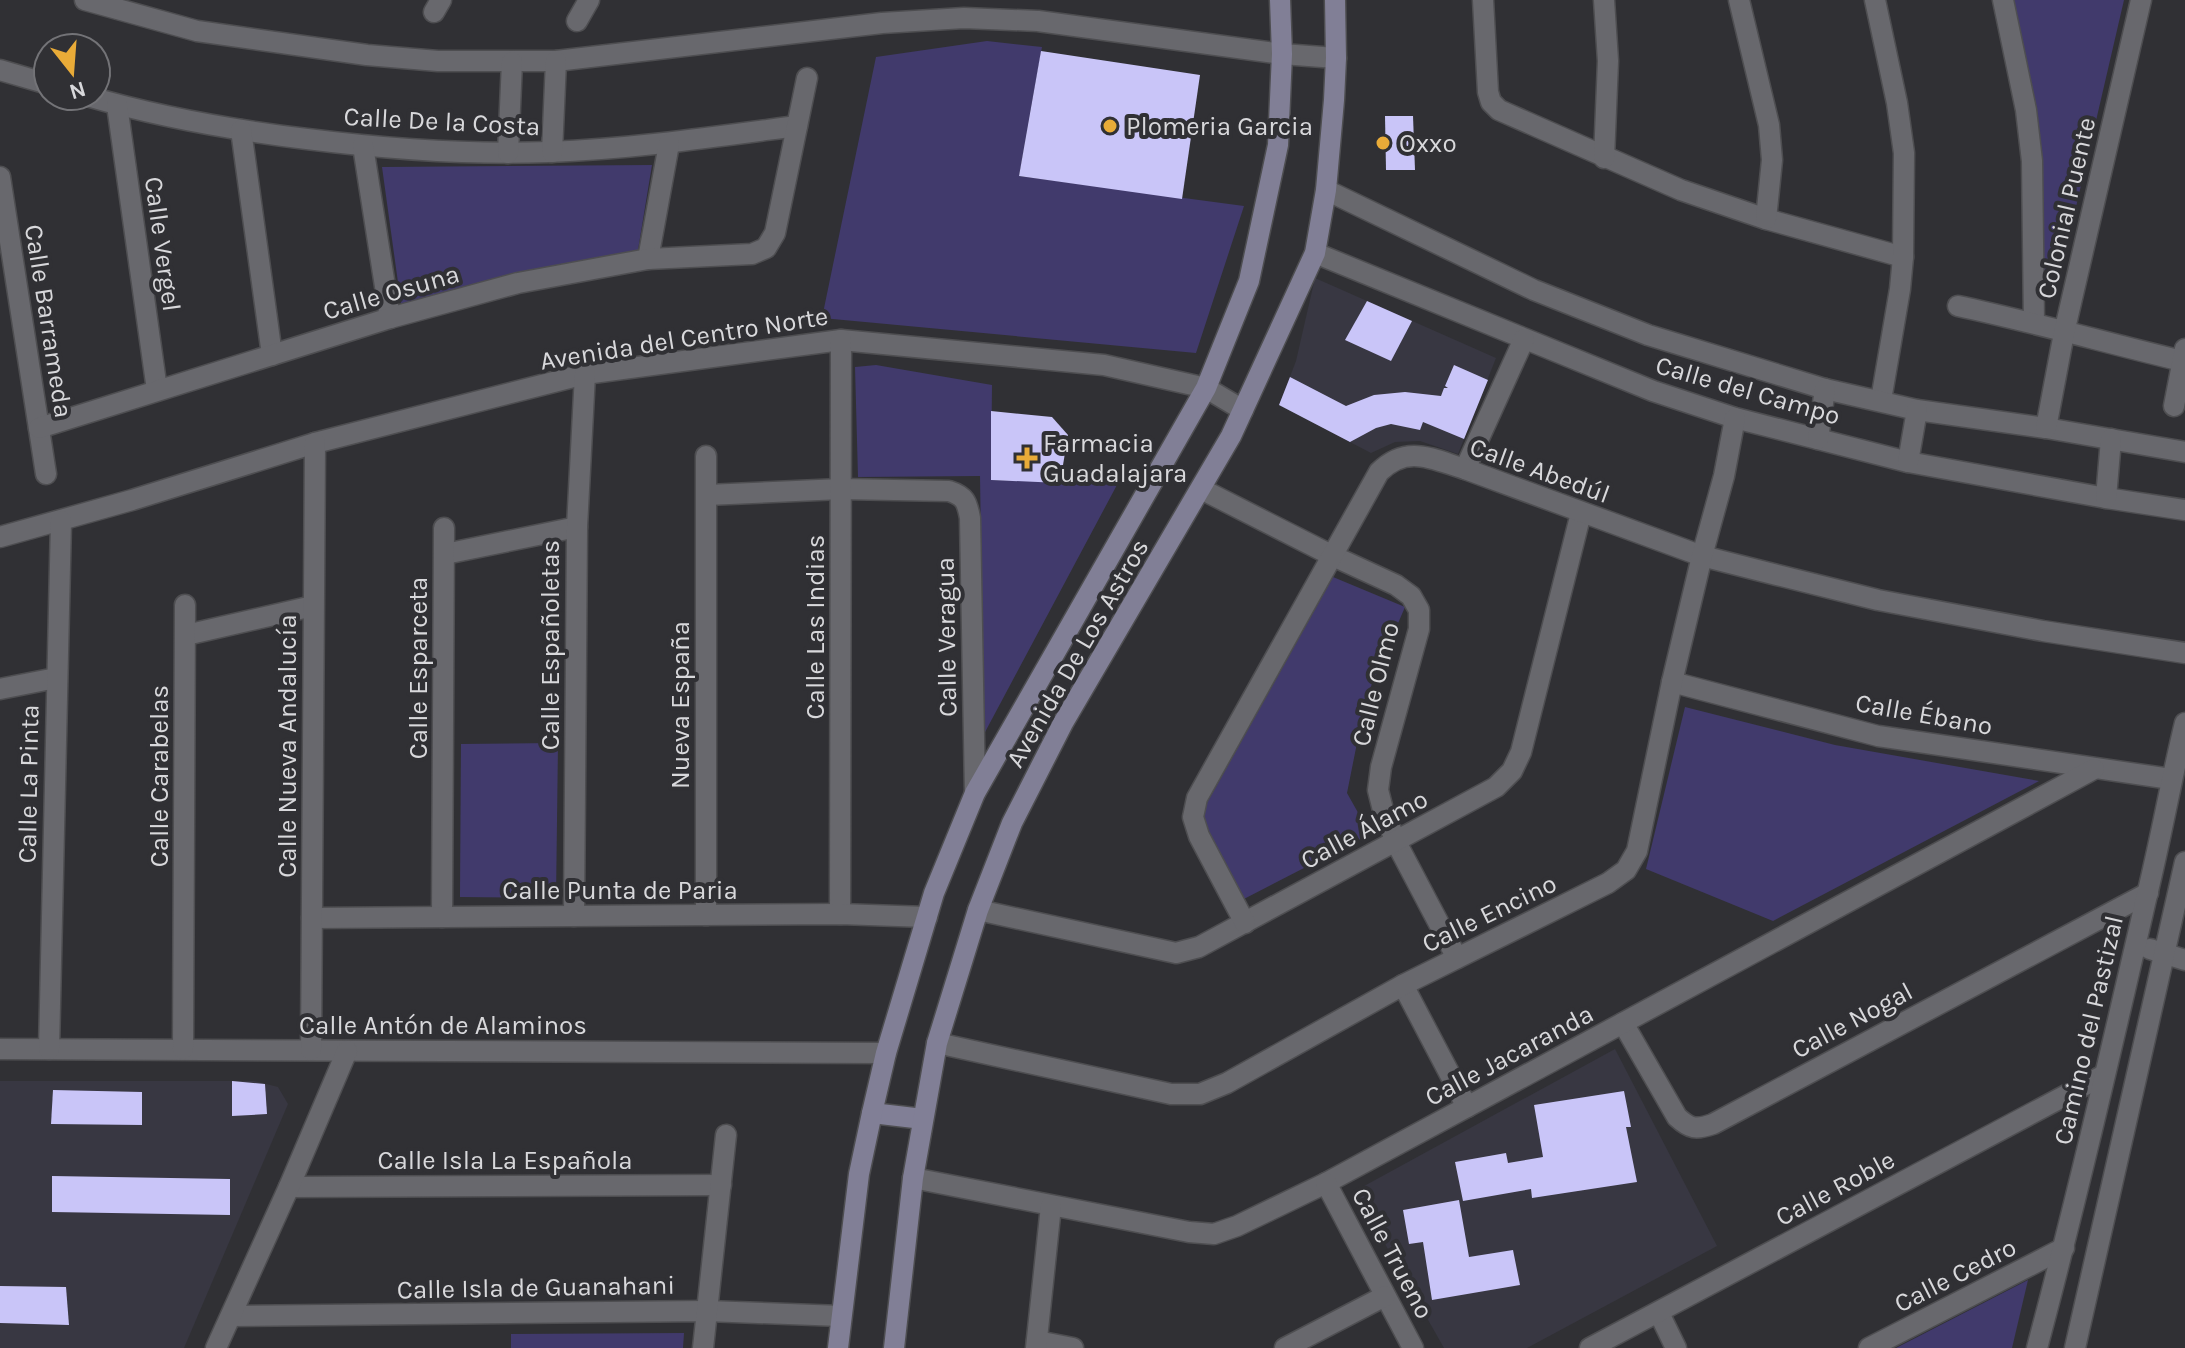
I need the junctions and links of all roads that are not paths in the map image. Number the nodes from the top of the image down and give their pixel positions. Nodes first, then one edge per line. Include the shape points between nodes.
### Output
1 (85, 0) edge
2 (589, 0) edge
3 (1280, 0) edge
4 (1335, 0) edge
5 (1483, 0) edge
6 (1604, 0) edge
7 (1739, 0) edge
8 (1875, 0) edge
9 (2003, 0) edge
10 (2141, 0) edge
11 (577, 21) dead end
12 (1282, 54) junction
13 (1336, 58) junction
14 (556, 61) junction
15 (512, 62) junction
16 (1, 72) edge
17 (807, 78) dead end
18 (32, 80) edge
19 (112, 104) edge
20 (117, 105) junction
21 (797, 126) junction
22 (241, 130) junction
23 (669, 144) junction
24 (363, 146) junction
25 (552, 152) junction
26 (508, 153) junction
27 (1604, 158) junction
28 (0, 177) edge
29 (1326, 190) junction
30 (1766, 219) junction
31 (1315, 253) junction
32 (1903, 257) junction
33 (648, 259) junction
34 (6, 264) edge
35 (1958, 306) dead end
36 (390, 318) junction
37 (2034, 323) junction
38 (2064, 333) junction
39 (1524, 339) junction
40 (841, 340) junction
41 (272, 355) junction
42 (2184, 355) edge
43 (585, 374) junction
44 (1206, 388) junction
45 (1825, 389) junction
46 (157, 390) junction
47 (1881, 400) junction
48 (2174, 406) dead end
49 (1243, 410) junction
50 (1917, 410) junction
51 (1735, 418) junction
52 (39, 428) junction
53 (2046, 428) junction
54 (1818, 439) junction
55 (2111, 439) junction
56 (315, 443) junction
57 (2185, 452) edge
58 (706, 456) dead end
59 (1908, 462) junction
60 (1465, 469) junction
61 (46, 474) dead end
62 (841, 489) junction
63 (1201, 489) junction
64 (707, 495) junction
65 (2106, 498) junction
66 (2185, 510) edge
67 (1581, 513) junction
68 (61, 521) junction
69 (577, 527) junction
70 (444, 528) dead end
71 (0, 537) edge
72 (445, 554) junction
73 (1333, 556) junction
74 (1702, 556) junction
75 (185, 605) dead end
76 (313, 606) junction
77 (186, 635) junction
78 (2185, 653) edge
79 (56, 678) junction
80 (1672, 682) junction
81 (0, 689) edge
82 (2185, 723) edge
83 (2094, 769) junction
84 (2171, 779) junction
85 (975, 793) junction
86 (1396, 842) junction
87 (2185, 862) edge
88 (2148, 893) junction
89 (978, 910) junction
90 (840, 914) junction
91 (706, 915) junction
92 (574, 916) junction
93 (442, 917) junction
94 (927, 917) junction
95 (312, 918) junction
96 (1245, 923) junction
97 (2135, 945) junction
98 (2163, 953) junction
99 (1457, 958) junction
100 (2185, 960) edge
101 (1403, 985) junction
102 (1623, 1023) junction
103 (937, 1043) junction
104 (0, 1049) edge
105 (49, 1049) junction
106 (183, 1049) junction
107 (311, 1050) junction
108 (347, 1051) junction
109 (886, 1053) junction
110 (2104, 1075) junction
111 (1467, 1107) junction
112 (872, 1113) junction
113 (923, 1119) junction
114 (726, 1135) dead end
115 (913, 1178) junction
116 (1326, 1183) junction
117 (721, 1185) junction
118 (289, 1187) junction
119 (1051, 1206) junction
120 (2064, 1248) junction
121 (1385, 1296) junction
122 (707, 1311) junction
123 (1659, 1313) junction
124 (231, 1316) junction
125 (841, 1316) junction
126 (1037, 1344) edge
127 (216, 1348) edge
128 (703, 1348) edge
129 (838, 1348) edge
130 (894, 1348) edge
131 (1073, 1348) edge
132 (1285, 1348) edge
133 (1413, 1348) edge
134 (1590, 1348) edge
135 (1676, 1348) edge
136 (1869, 1348) edge
137 (2037, 1348) edge
138 (2075, 1348) edge

1 - 15 street via 197,31 367,55
2 - 11 street
3 - 12 main road, Avenida De Los Astros
4 - 13 main road, Avenida De Los Astros
5 - 27 street via 1491,102
6 - 27 street
7 - 30 street via 1769,125 1772,160
8 - 32 street via 1904,153
9 - 37 street via 2032,161
10 - 38 street, Colonial Puente
12 - 13 street
12 - 14 street via 1038,21 964,18
12 - 44 main road, Avenida De Los Astros via 1278,145 1249,281
13 - 29 main road, Avenida De Los Astros
14 - 15 street
14 - 25 street
15 - 26 street
16 - 18 street
17 - 21 street
19 - 20 street, Calle De la Costa
20 - 22 street, Calle De la Costa
20 - 46 street, Calle Vergel
21 - 23 street, Calle De la Costa
21 - 33 street, Calle Osuna via 775,233 766,248 752,254
22 - 24 street, Calle De la Costa
22 - 41 street
23 - 25 street, Calle De la Costa
23 - 33 street
24 - 26 street, Calle De la Costa
24 - 36 street
25 - 26 street, Calle De la Costa
27 - 30 street
28 - 34 street, Calle Barrameda
29 - 31 main road, Avenida De Los Astros
29 - 45 street, Calle del Campo via 1534,290 1648,335
30 - 32 street
31 - 39 street, Calle del Campo
31 - 49 main road, Avenida De Los Astros
32 - 47 street
33 - 36 street, Calle Osuna via 518,283
34 - 52 street, Calle Barrameda
35 - 37 street
36 - 41 street, Calle Osuna
37 - 38 street
38 - 42 street
38 - 53 street, Colonial Puente
39 - 51 street, Calle del Campo
39 - 60 street
40 - 43 street, Avenida del Centro Norte
40 - 44 street, Avenida del Centro Norte via 1075,361
40 - 62 street, Calle Las Indias
41 - 46 street, Calle Osuna
42 - 48 street
43 - 56 street, Avenida del Centro Norte
43 - 69 street, Calle Españoletas
44 - 49 street, Avenida del Centro Norte
44 - 85 main road, Avenida De Los Astros
45 - 47 street, Calle del Campo
45 - 54 street
46 - 52 street, Calle Osuna
47 - 50 street, Calle del Campo
49 - 63 main road, Avenida De Los Astros
50 - 53 street, Calle del Campo
50 - 59 street
51 - 54 street, Calle del Campo
51 - 74 street, Calle Encino
52 - 61 street, Calle Barrameda
53 - 55 street, Calle del Campo
54 - 59 street, Calle del Campo
55 - 57 street, Calle del Campo
55 - 65 street
56 - 68 street, Avenida del Centro Norte
56 - 76 street, Calle Nueva Andalucía
58 - 64 street, Nueva España
59 - 65 street, Calle del Campo
60 - 67 street, Calle Abedúl
60 - 73 street, Calle Abedúl via 1412,454 1388,463
62 - 64 street
62 - 85 street, Calle Veragua via 949,491 968,503
62 - 90 street, Calle Las Indias
63 - 73 street, Calle Olmo
63 - 89 main road, Avenida De Los Astros via 1063,723 1012,823
64 - 91 street, Nueva España
65 - 66 street, Calle del Campo
67 - 74 street, Calle Abedúl
67 - 86 street, Calle Álamo via 1512,771 1496,787
68 - 71 street, Avenida del Centro Norte
68 - 79 street, Calle La Pinta
69 - 72 street, Calle Esparceta
69 - 92 street, Calle Españoletas
70 - 72 street
72 - 93 street, Calle Esparceta
73 - 86 street, Calle Olmo via 1396,585 1419,610 1419,629 1378,790
73 - 96 street, Calle Abedúl via 1197,798 1193,817 1199,836
74 - 78 street, Calle Abedúl via 1878,600
74 - 80 street, Calle Encino
75 - 77 street, Calle Carabelas
76 - 77 street
76 - 95 street, Calle Nueva Andalucía
77 - 106 street, Calle Carabelas
79 - 81 street
79 - 105 street, Calle La Pinta
80 - 83 street, Calle Ébano via 1878,736
80 - 99 street, Calle Encino via 1637,851 1626,870
82 - 84 street, Camino del Pastizal
83 - 84 street, Calle Ébano
83 - 102 street, Calle Jacaranda
84 - 88 street, Camino del Pastizal
85 - 94 main road, Avenida De Los Astros
86 - 96 street, Calle Álamo
86 - 99 street, Calle Olmo
87 - 98 street
88 - 97 street, Camino del Pastizal
88 - 102 street, Calle Nogal via 1699,1129 1677,1117
89 - 96 street, Calle Álamo via 1176,953
89 - 103 main road, Avenida De Los Astros
90 - 91 street, Calle Punta de Paria
90 - 94 street, Calle Punta de Paria
91 - 92 street, Calle Punta de Paria
92 - 93 street, Calle Punta de Paria
93 - 95 street, Calle Punta de Paria
94 - 109 main road, Avenida De Los Astros
95 - 107 street, Calle Nueva Andalucía
97 - 98 street
97 - 110 street, Camino del Pastizal
98 - 100 street
98 - 138 street
99 - 101 street, Calle Encino
101 - 103 street, Calle Encino via 1200,1094 1171,1094
101 - 111 street
102 - 111 street, Calle Jacaranda
103 - 113 main road, Avenida De Los Astros
104 - 105 street, Calle Antón de Alaminos
105 - 106 street, Calle Antón de Alaminos
106 - 107 street, Calle Antón de Alaminos
107 - 108 street, Calle Antón de Alaminos
108 - 109 street, Calle Antón de Alaminos
108 - 118 street
109 - 112 main road, Avenida De Los Astros
110 - 120 street, Camino del Pastizal
110 - 123 street, Calle Roble
111 - 116 street, Calle Jacaranda
112 - 113 main road
112 - 125 main road, Avenida De Los Astros
113 - 115 main road, Avenida De Los Astros
114 - 117 street
115 - 119 street, Calle Jacaranda
115 - 130 main road, Avenida De Los Astros
116 - 119 street, Calle Jacaranda via 1214,1234
116 - 121 street, Calle Trueno
117 - 118 street, Calle Isla La Española
117 - 122 street
118 - 124 street
119 - 126 street
120 - 136 street, Calle Cedro
120 - 137 street, Camino del Pastizal
121 - 132 street
121 - 133 street, Calle Trueno
122 - 124 street, Calle Isla de Guanahani
122 - 125 street, Calle Isla de Guanahani
122 - 128 street
123 - 134 street, Calle Roble
123 - 135 street
124 - 127 street
125 - 129 main road, Avenida De Los Astros
126 - 131 street

